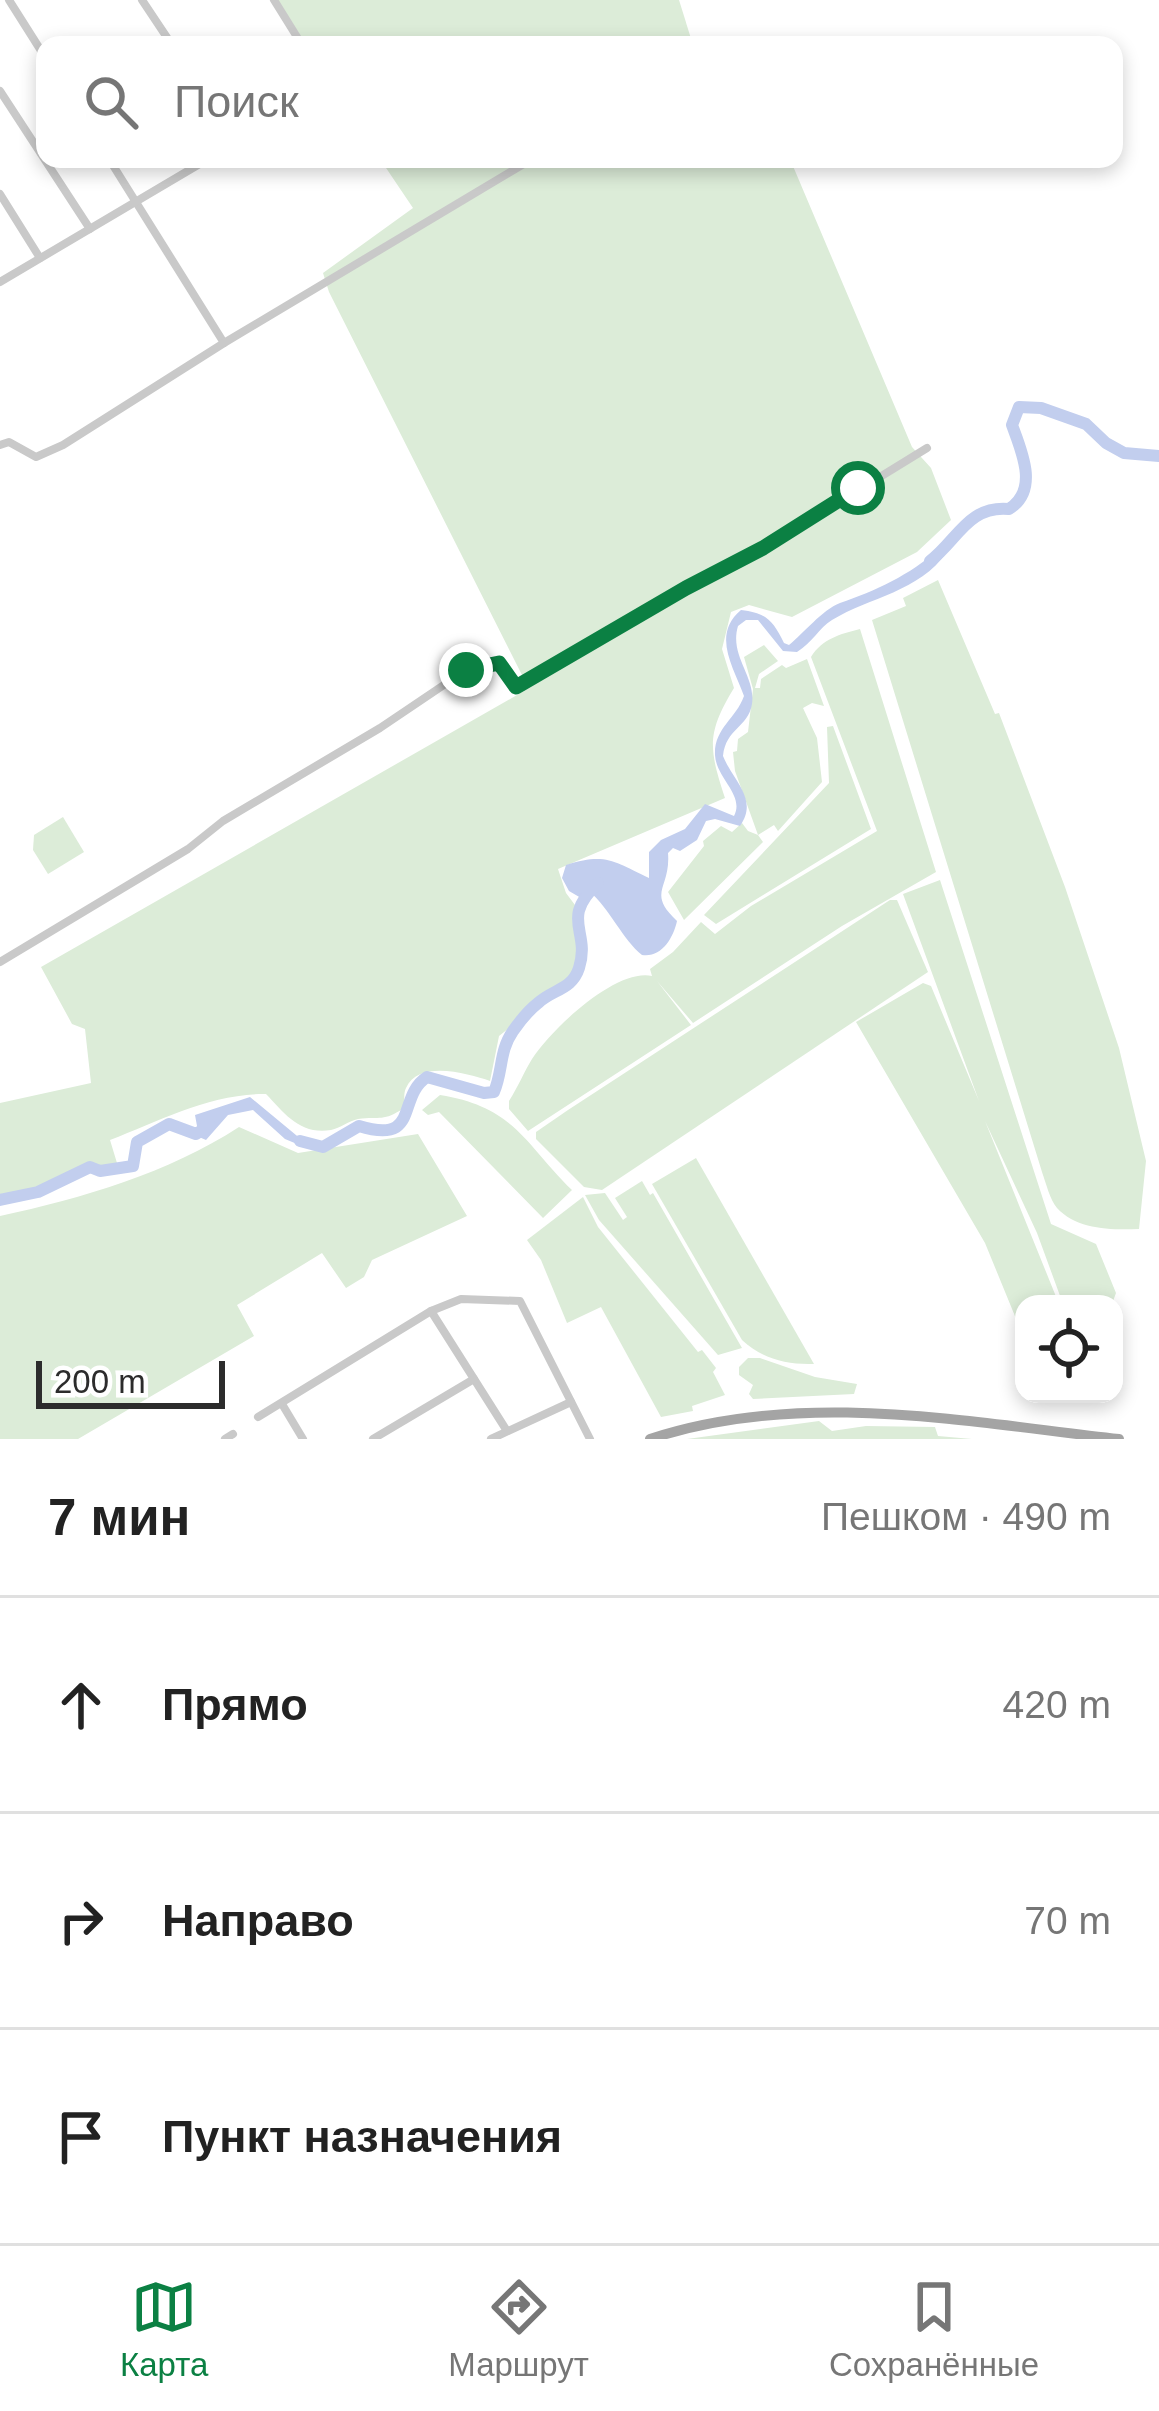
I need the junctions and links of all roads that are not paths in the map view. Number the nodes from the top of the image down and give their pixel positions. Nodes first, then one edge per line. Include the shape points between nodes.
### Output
1 (9, 0) edge
2 (142, 0) edge
3 (274, 0) edge
4 (166, 36) edge
5 (296, 36) edge
6 (36, 43) edge
7 (0, 92) edge
8 (36, 147) edge
9 (49, 168) edge
10 (115, 168) edge
11 (193, 168) edge
12 (517, 168) edge
13 (0, 194) edge
14 (136, 201) junction
15 (89, 229) junction
16 (40, 258) junction
17 (0, 282) edge
18 (224, 343) junction
19 (0, 445) edge
20 (927, 448) dead end
21 (0, 962) edge
22 (431, 1311) junction
23 (474, 1379) junction
24 (571, 1402) junction
25 (282, 1404) junction
26 (258, 1417) dead end
27 (507, 1431) junction
28 (303, 1439) edge
29 (374, 1439) edge
30 (491, 1439) edge
31 (590, 1439) edge
32 (650, 1439) edge
33 (1119, 1439) edge

1 - 6 street
2 - 4 street
3 - 5 street
7 - 8 street
9 - 15 street
10 - 14 street
11 - 14 street
12 - 18 street
13 - 16 street
14 - 15 street
14 - 18 street
15 - 16 street
16 - 17 street
18 - 19 street via 63,445 36,457
20 - 21 street via 516,687 499,663 466,670
22 - 23 street
22 - 24 street via 461,1299 520,1301
22 - 25 street
23 - 27 street
23 - 29 street
24 - 27 street
24 - 31 street
25 - 26 street
25 - 28 street
27 - 30 street
32 - 33 main road via 763,1415 876,1412

